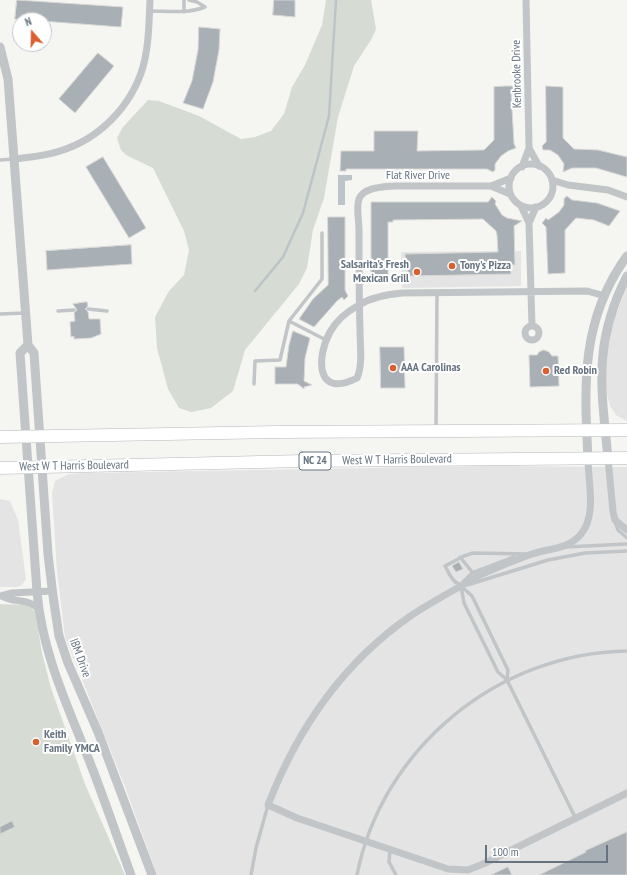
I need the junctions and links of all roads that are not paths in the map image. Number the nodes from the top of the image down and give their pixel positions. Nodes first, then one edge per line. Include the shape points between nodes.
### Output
1 (150, 0) edge
2 (184, 0) edge
3 (189, 0) edge
4 (526, 0) edge
5 (150, 11) junction
6 (184, 12) junction
7 (0, 47) edge
8 (529, 148) junction
9 (15, 159) junction
10 (0, 160) edge
11 (539, 166) junction
12 (522, 167) junction
13 (511, 178) junction
14 (552, 180) junction
15 (568, 185) junction
16 (491, 186) junction
17 (552, 192) junction
18 (510, 194) junction
19 (627, 197) edge
20 (521, 206) junction
21 (536, 207) junction
22 (529, 223) junction
23 (322, 232) dead end
24 (627, 256) edge
25 (627, 276) edge
26 (437, 292) junction
27 (532, 292) junction
28 (605, 296) junction
29 (359, 304) junction
30 (88, 309) dead end
31 (74, 310) dead end
32 (58, 311) dead end
33 (108, 311) dead end
34 (26, 313) junction
35 (0, 314) edge
36 (289, 321) junction
37 (532, 326) dead end
38 (327, 341) junction
39 (28, 345) junction
40 (254, 384) dead end
41 (586, 430) junction
42 (605, 430) junction
43 (627, 430) edge
44 (436, 431) junction
45 (41, 436) junction
46 (0, 437) edge
47 (26, 437) junction
48 (588, 458) junction
49 (608, 458) junction
50 (627, 458) edge
51 (0, 468) edge
52 (28, 468) junction
53 (43, 468) junction
54 (615, 520) junction
55 (627, 530) edge
56 (627, 538) edge
57 (627, 544) edge
58 (558, 548) junction
59 (627, 551) edge
60 (531, 554) junction
61 (460, 558) junction
62 (473, 572) junction
63 (461, 586) junction
64 (52, 591) junction
65 (37, 592) junction
66 (1, 596) edge
67 (40, 610) junction
68 (627, 651) edge
69 (507, 680) junction
70 (627, 794) edge
71 (268, 805) junction
72 (576, 819) junction
73 (367, 841) junction
74 (390, 849) junction
75 (131, 875) edge
76 (152, 875) edge
77 (251, 875) edge
78 (357, 875) edge
79 (396, 875) edge

1 - 5 street
2 - 6 lane
3 - 6 lane via 205,7
4 - 8 street, Kenbrooke Drive
5 - 6 lane
5 - 9 street via 143,68 121,109 107,125 92,137 60,152
7 - 9 street via 7,71
8 - 11 street, Kenbrooke Drive
8 - 12 street, Kenbrooke Drive
9 - 10 lane
9 - 34 street
11 - 12 street
11 - 14 street via 548,172
12 - 13 street, Flat River Drive
13 - 16 street, Flat River Drive
13 - 18 street
14 - 15 street
14 - 17 street
15 - 17 street
15 - 19 street via 608,190
16 - 18 street, Flat River Drive
16 - 29 street, Flat River Drive via 379,187 362,195 358,200
17 - 21 street via 547,200
18 - 20 street, Flat River Drive
20 - 21 street
20 - 22 street
21 - 22 street
22 - 27 street
23 - 36 lane via 322,279
24 - 28 street
25 - 42 street via 612,310 603,345 600,377
26 - 27 street
26 - 29 street via 392,294
26 - 44 lane
27 - 28 street via 587,291
27 - 37 street
28 - 41 street via 589,343
29 - 38 street, Flat River Drive via 335,325
29 - 38 street, Flat River Drive via 360,372 357,378 342,384 334,384 324,375 320,367
30 - 33 lane
31 - 32 lane
34 - 35 lane
34 - 39 street
36 - 38 lane
36 - 40 lane via 280,360 255,361
39 - 45 street, IBM Drive via 34,353
39 - 47 street via 20,354
41 - 42 main road
41 - 44 main road
41 - 48 street
42 - 43 main road
42 - 49 street
44 - 45 main road
45 - 47 main road
45 - 53 street, IBM Drive
46 - 47 main road
47 - 52 street
48 - 49 main road, West W T Harris Boulevard / NC 24
48 - 53 main road, West W T Harris Boulevard / NC 24 via 310,461
48 - 58 street via 588,522 576,540
49 - 50 main road, West W T Harris Boulevard / NC 24
49 - 54 street
51 - 52 main road, West W T Harris Boulevard / NC 24
52 - 53 main road, West W T Harris Boulevard / NC 24
52 - 65 street
53 - 64 street, IBM Drive
54 - 55 street
54 - 56 lane via 618,530
57 - 58 lane
58 - 60 street
59 - 63 lane via 585,553 548,560 476,584
60 - 61 lane via 473,553
60 - 62 lane
60 - 63 street via 472,578
61 - 62 lane
61 - 63 lane via 445,566 453,581
62 - 63 lane
63 - 69 lane via 467,610 498,672
63 - 69 lane via 472,596 500,653 508,670
63 - 71 street via 399,624 346,673 319,706 303,731
64 - 65 street
64 - 76 street, IBM Drive via 59,636 68,663 98,732
65 - 66 street
65 - 67 street
66 - 67 street via 10,601 29,602
67 - 75 street via 52,668
68 - 69 lane via 601,652 565,659
69 - 72 lane
69 - 73 lane via 478,696 454,714 418,749 386,797
70 - 72 street
71 - 73 street
71 - 77 lane
72 - 74 street via 468,870 448,869
73 - 74 street
73 - 78 lane
74 - 79 lane via 390,862

